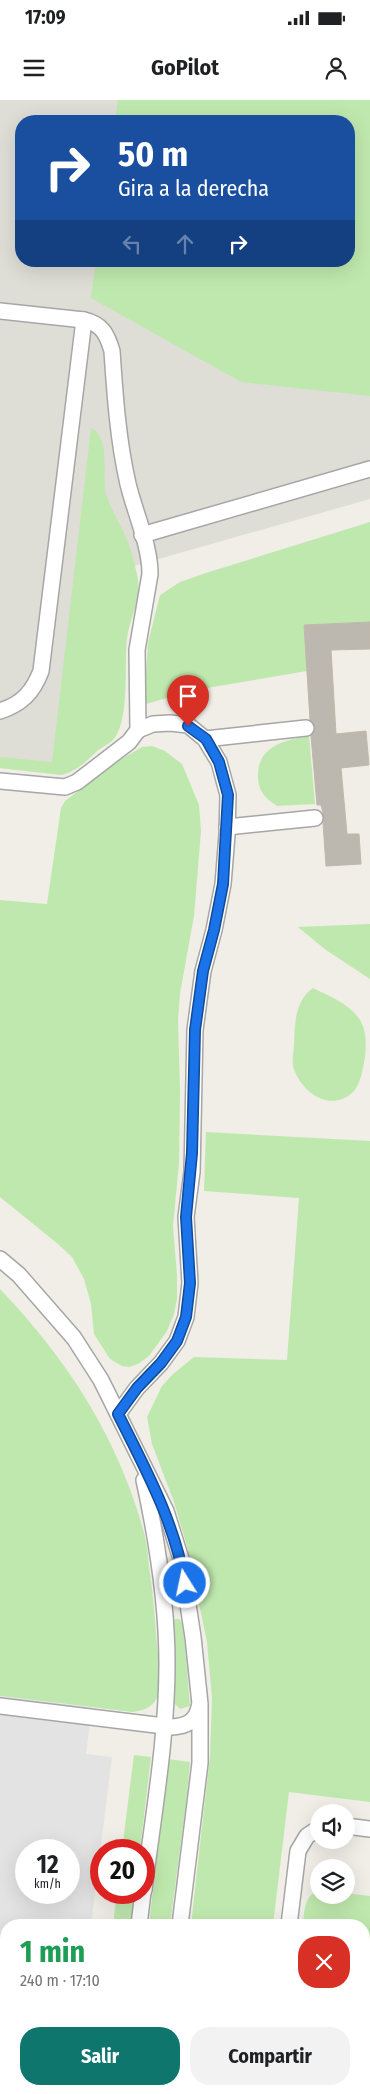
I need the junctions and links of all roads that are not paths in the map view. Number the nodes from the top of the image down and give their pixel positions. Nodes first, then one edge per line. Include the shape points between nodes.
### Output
1 (0, 311) edge
2 (84, 320) junction
3 (370, 469) edge
4 (142, 535) junction
5 (0, 711) edge
6 (306, 728) dead end
7 (138, 730) junction
8 (206, 739) junction
9 (0, 781) edge
10 (315, 818) dead end
11 (227, 826) junction
12 (0, 1259) edge
13 (118, 1414) junction
14 (139, 1456) junction
15 (200, 1704) junction
16 (0, 1706) edge
17 (164, 1726) junction
18 (355, 1827) edge
19 (370, 1829) edge
20 (310, 1834) edge
21 (150, 1839) edge
22 (142, 1904) edge
23 (140, 1919) edge
24 (181, 1919) edge
25 (290, 1919) edge

1 - 2 lane
2 - 4 lane via 94,322 102,329 112,351 120,447
2 - 5 lane via 41,670 35,686 20,702
3 - 4 lane
4 - 7 lane via 150,574 137,650
6 - 8 lane
7 - 8 lane via 153,724 170,723 188,726
7 - 9 lane via 129,742 77,782 65,787
8 - 11 lane via 219,762 228,795
10 - 11 lane
11 - 13 lane via 223,884 203,971 195,1030 192,1153 186,1217 190,1283 186,1317 177,1341
12 - 13 lane via 19,1275 74,1338
13 - 14 lane
14 - 15 lane via 166,1511 181,1559
14 - 17 lane via 160,1564 168,1663
15 - 17 lane via 197,1716 191,1722 182,1726
15 - 24 lane via 200,1763
16 - 17 lane
17 - 21 lane
18 - 19 lane
20 - 25 lane via 298,1851
22 - 23 lane

